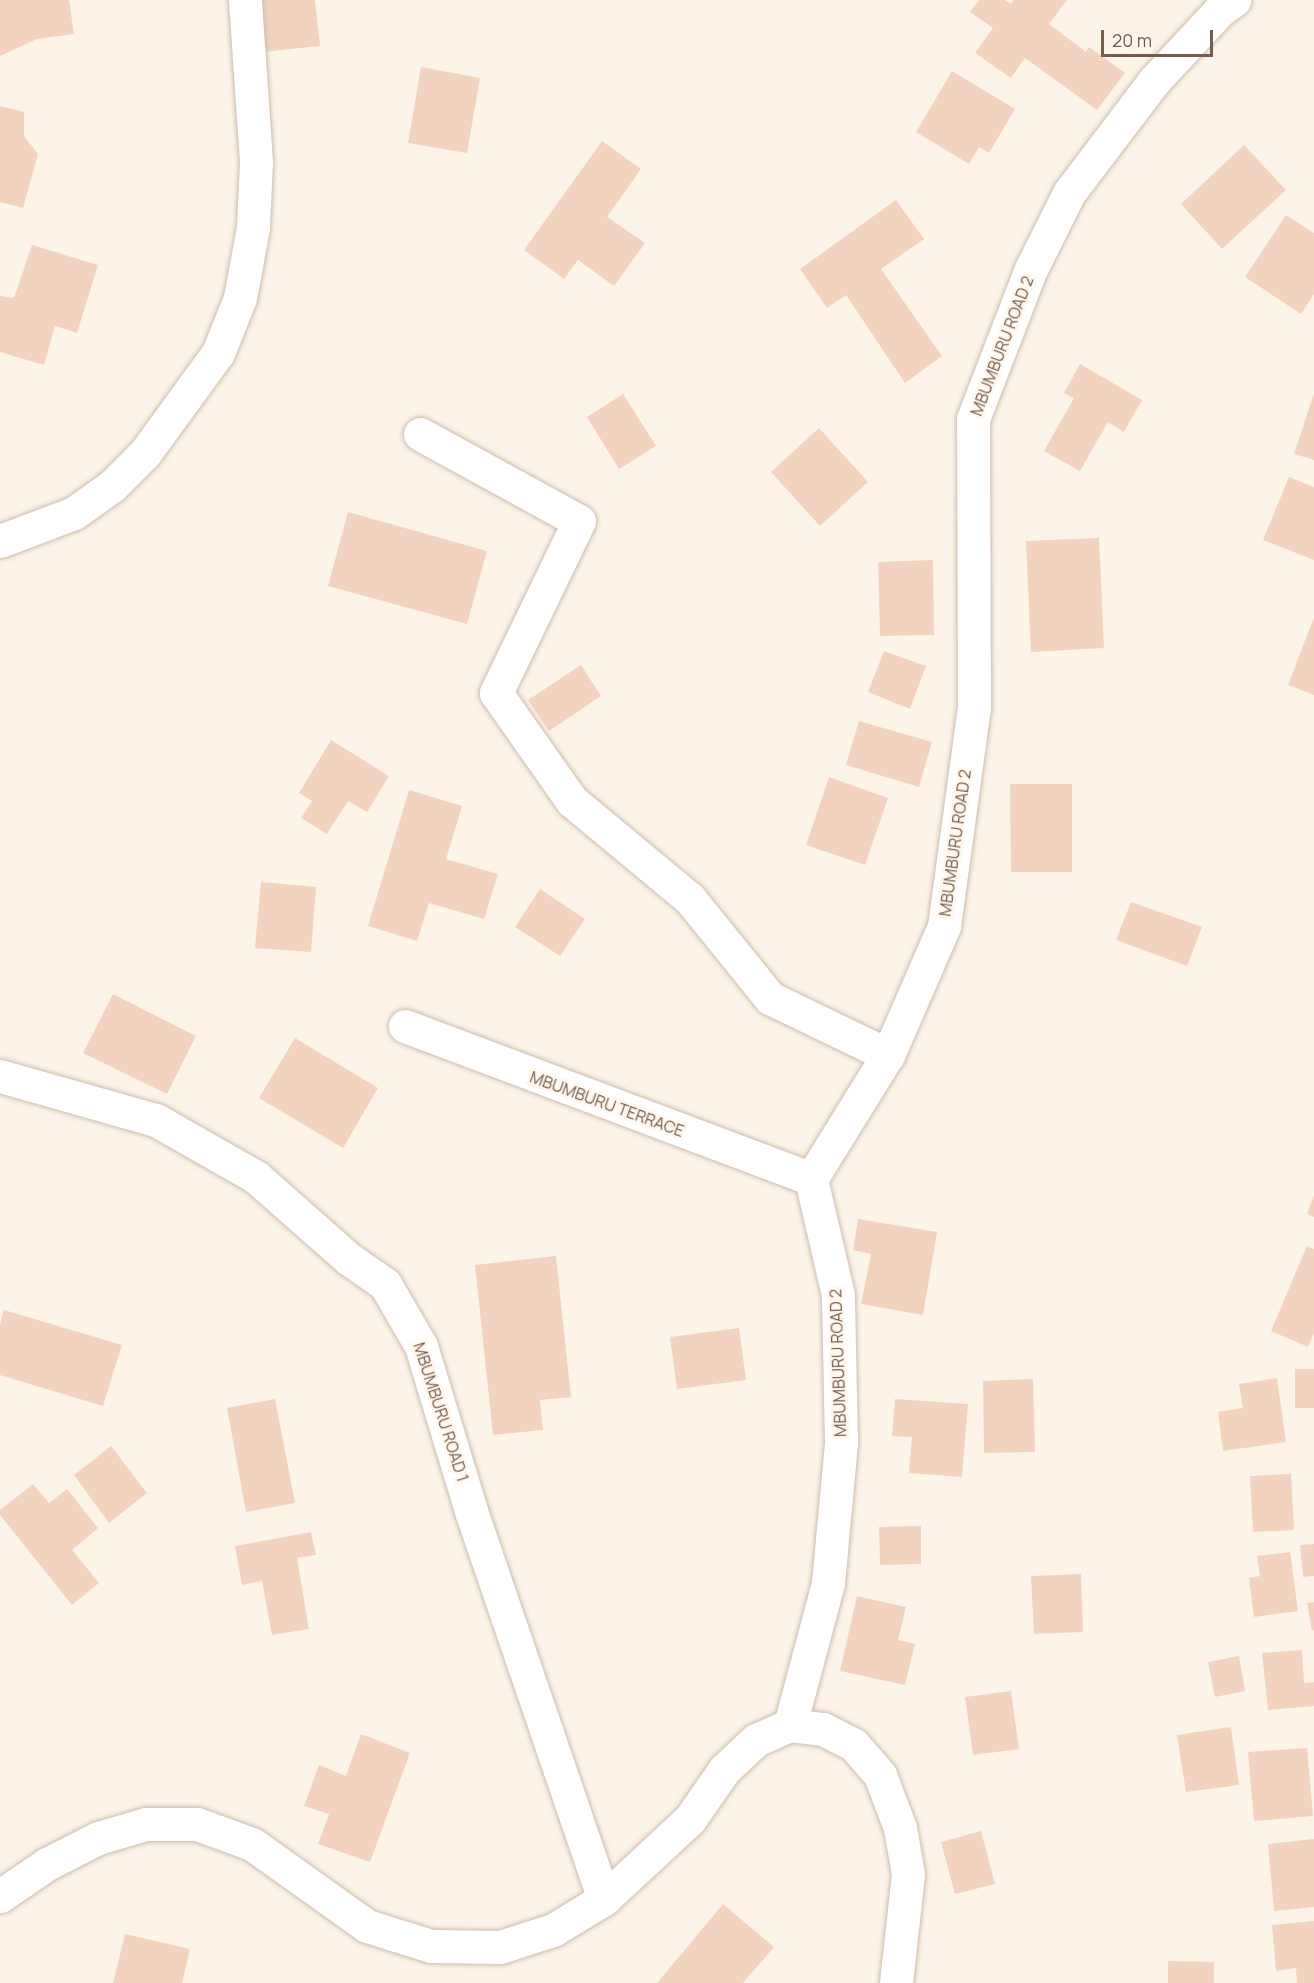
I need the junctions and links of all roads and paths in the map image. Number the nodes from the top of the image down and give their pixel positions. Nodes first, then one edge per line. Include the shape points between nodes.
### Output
1 (245, 0) edge
2 (1234, 0) edge
3 (420, 434) dead end
4 (0, 541) edge
5 (405, 1026) dead end
6 (888, 1055) junction
7 (0, 1076) edge
8 (811, 1179) junction
9 (790, 1725) junction
10 (0, 1896) edge
11 (604, 1899) junction
12 (896, 1983) edge

1 - 4 street via 256,162 253,227 240,298 218,353 181,409 112,486 74,513
2 - 6 street, MBUMBURU ROAD 2 via 1154,81 1070,193 1030,271 973,419 974,706 944,926
3 - 6 street via 579,521 496,693 572,801 690,899 770,998
5 - 8 street, MBUMBURU TERRACE
6 - 8 street, MBUMBURU ROAD 2
7 - 11 street, MBUMBURU ROAD 1 via 156,1120 256,1177 349,1259 385,1284 421,1346 471,1511
8 - 9 street, MBUMBURU ROAD 2 via 838,1295 841,1442 828,1583
9 - 11 street via 756,1740 724,1770 690,1819
9 - 12 street via 823,1730 854,1746 880,1775 900,1828 908,1874
10 - 11 street via 47,1864 98,1838 156,1824 196,1824 252,1844 367,1926 431,1946 500,1947 553,1930

